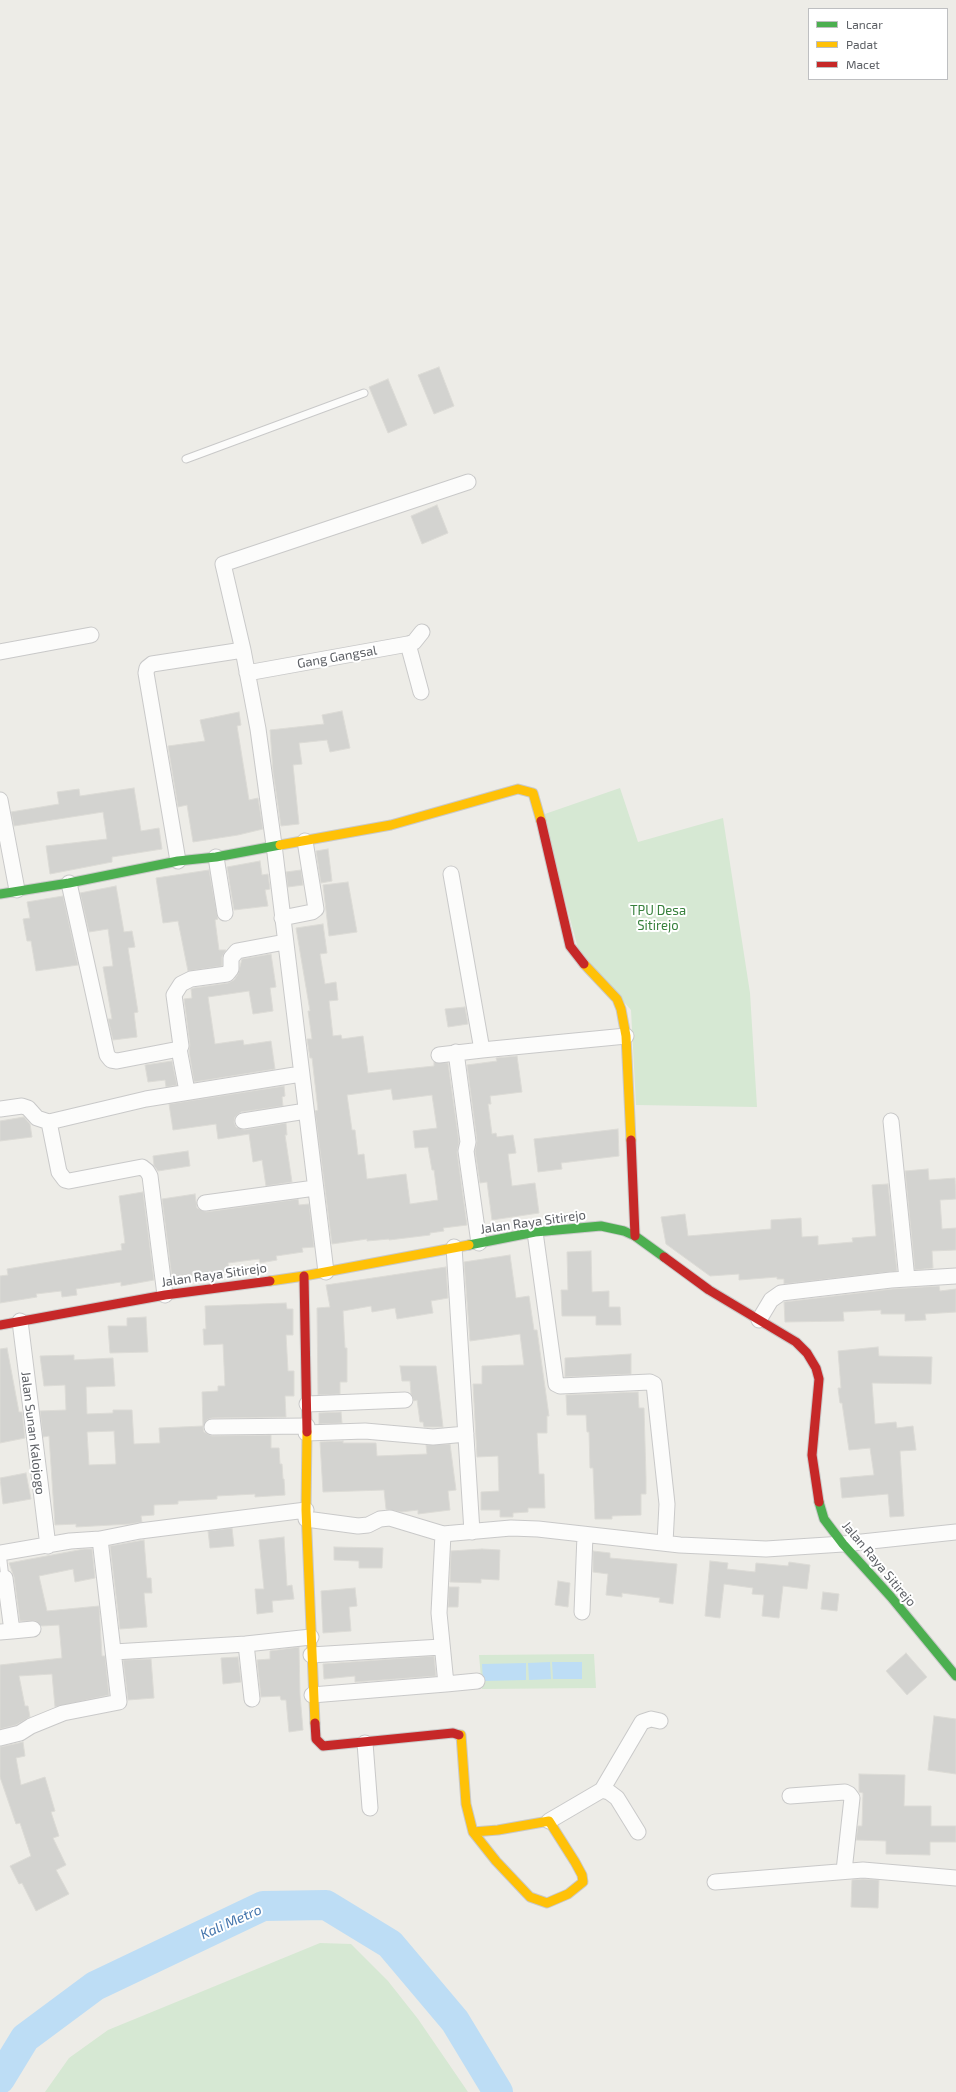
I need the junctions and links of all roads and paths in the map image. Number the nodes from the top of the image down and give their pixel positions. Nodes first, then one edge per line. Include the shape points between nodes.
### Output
1 (364, 393) dead end
2 (186, 459) dead end
3 (468, 482) dead end
4 (422, 632) dead end
5 (91, 635) dead end
6 (408, 644) junction
7 (243, 650) junction
8 (0, 652) edge
9 (247, 673) junction
10 (421, 692) dead end
11 (0, 800) edge
12 (305, 841) junction
13 (274, 845) junction
14 (216, 857) junction
15 (178, 861) junction
16 (451, 874) dead end
17 (70, 883) junction
18 (17, 890) junction
19 (0, 894) edge
20 (225, 913) dead end
21 (282, 918) junction
22 (285, 942) junction
23 (626, 1036) junction
24 (179, 1049) junction
25 (482, 1050) junction
26 (456, 1052) junction
27 (439, 1055) dead end
28 (301, 1074) junction
29 (187, 1091) junction
30 (0, 1109) edge
31 (306, 1111) junction
32 (52, 1121) junction
33 (243, 1121) dead end
34 (891, 1121) dead end
35 (315, 1188) junction
36 (205, 1203) dead end
37 (535, 1232) junction
38 (635, 1236) junction
39 (479, 1243) junction
40 (454, 1247) junction
41 (326, 1272) junction
42 (304, 1276) junction
43 (956, 1276) edge
44 (907, 1279) junction
45 (165, 1295) junction
46 (759, 1320) junction
47 (20, 1321) junction
48 (0, 1325) edge
49 (405, 1400) dead end
50 (307, 1404) junction
51 (212, 1427) dead end
52 (307, 1430) junction
53 (466, 1434) junction
54 (306, 1514) junction
55 (472, 1532) junction
56 (956, 1532) edge
57 (443, 1534) junction
58 (585, 1535) junction
59 (100, 1540) junction
60 (665, 1543) junction
61 (842, 1544) junction
62 (48, 1546) junction
63 (1, 1553) edge
64 (5, 1578) joint
65 (582, 1612) dead end
66 (33, 1629) dead end
67 (6, 1632) edge
68 (311, 1637) junction
69 (246, 1644) junction
70 (441, 1647) junction
71 (114, 1652) junction
72 (312, 1655) junction
73 (956, 1676) edge
74 (477, 1682) dead end
75 (446, 1684) junction
76 (312, 1695) junction
77 (252, 1699) dead end
78 (660, 1721) dead end
79 (0, 1738) edge
80 (365, 1743) junction
81 (602, 1790) junction
82 (790, 1796) dead end
83 (370, 1808) dead end
84 (549, 1821) junction
85 (473, 1832) junction
86 (638, 1832) dead end
87 (844, 1871) junction
88 (956, 1878) edge
89 (715, 1882) dead end

1 - 2 lane
3 - 7 street via 223,564
4 - 6 street via 414,642
5 - 8 street
6 - 9 street, Gang Gangsal
6 - 10 street
7 - 9 street
7 - 15 street via 152,664 147,668
9 - 13 street via 258,730
11 - 18 street
12 - 13 street
12 - 21 street via 316,909
12 - 23 street via 391,825 518,789 532,793 570,946 575,955 617,998
13 - 14 street
13 - 21 street
14 - 15 street
14 - 20 street
15 - 17 street
16 - 25 street
17 - 18 street
17 - 24 street via 107,1055 111,1060 117,1060
18 - 19 street
21 - 22 street
22 - 24 street via 236,951 231,958 231,969 227,974 191,978 181,984 174,995 182,1046
22 - 28 street
23 - 25 street
23 - 38 street
24 - 29 street
25 - 26 street
26 - 27 street
26 - 39 street
28 - 29 street
28 - 31 street
29 - 32 street
30 - 32 street via 22,1106 28,1108 37,1118
31 - 33 street
31 - 35 street
32 - 45 street via 59,1172 65,1180 69,1182 142,1167 147,1171 150,1176
34 - 44 street
35 - 36 street
35 - 41 street
37 - 38 street, Jalan Raya Sitirejo via 601,1226
37 - 39 street, Jalan Raya Sitirejo
37 - 60 street via 556,1384 654,1384 666,1504
38 - 46 street, Jalan Raya Sitirejo via 708,1290
39 - 40 street, Jalan Raya Sitirejo
40 - 41 street, Jalan Raya Sitirejo
40 - 53 street
41 - 42 street, Jalan Raya Sitirejo
42 - 45 street, Jalan Raya Sitirejo
42 - 50 street
43 - 44 street
44 - 46 street via 781,1293 771,1300
45 - 47 street, Jalan Raya Sitirejo
46 - 61 street, Jalan Raya Sitirejo via 796,1342 807,1353 816,1368 819,1379 812,1455 813,1472 824,1519
47 - 48 street, Jalan Raya Sitirejo
47 - 62 street, Jalan Sunan Kalojogo
49 - 50 street
50 - 52 street
51 - 52 street
52 - 53 street via 365,1431 433,1437
52 - 54 street
53 - 55 street
54 - 57 street via 358,1526 390,1518
54 - 59 street via 140,1531
54 - 68 street
55 - 57 street
55 - 58 street via 511,1528
56 - 61 street
57 - 70 street via 439,1586
58 - 60 street
58 - 65 street
59 - 62 street via 70,1541
59 - 71 street
60 - 61 street via 766,1549
61 - 73 street, Jalan Raya Sitirejo
62 - 63 street
63 - 64 lane
64 - 67 street
66 - 67 street
68 - 69 street
68 - 72 street
69 - 71 street
69 - 77 street
70 - 72 street
70 - 75 street
71 - 79 street via 119,1702 63,1712 31,1726 20,1734
72 - 76 street
74 - 75 street
75 - 76 street
76 - 80 street via 316,1739 319,1744 323,1746
78 - 81 street via 651,1719 642,1722
80 - 83 street
80 - 85 street via 453,1733 461,1735 466,1804
81 - 84 street
81 - 86 street via 617,1798
82 - 87 street via 845,1792 852,1798
84 - 85 street
84 - 85 street via 575,1862 582,1875 582,1882 568,1894 548,1903 530,1897
87 - 88 street via 863,1870
87 - 89 street

